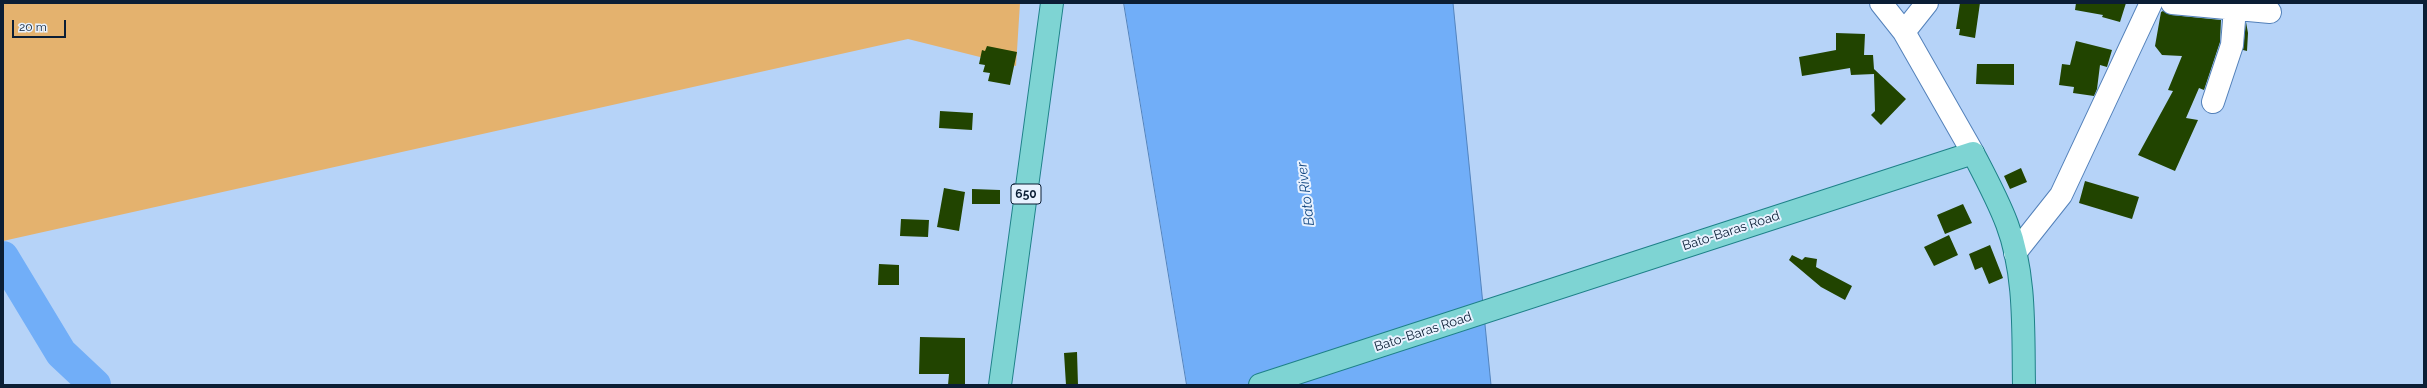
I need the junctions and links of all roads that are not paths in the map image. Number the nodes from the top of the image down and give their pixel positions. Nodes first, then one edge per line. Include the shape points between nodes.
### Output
1 (1052, 3) edge
2 (1881, 3) edge
3 (1927, 3) edge
4 (2152, 3) edge
5 (2172, 3) edge
6 (2235, 8) junction
7 (2270, 12) dead end
8 (1904, 32) junction
9 (2213, 102) dead end
10 (1973, 153) junction
11 (2015, 253) junction
12 (1000, 385) edge
13 (1260, 385) edge
14 (2024, 385) edge

1 - 12 main road, 650
2 - 8 street
3 - 8 street
4 - 11 street via 2061,195
5 - 6 street
6 - 7 street
6 - 9 street via 2232,45
8 - 10 street
10 - 11 main road via 2007,225
10 - 13 main road, Bato-Baras Road
11 - 14 main road via 2022,318

